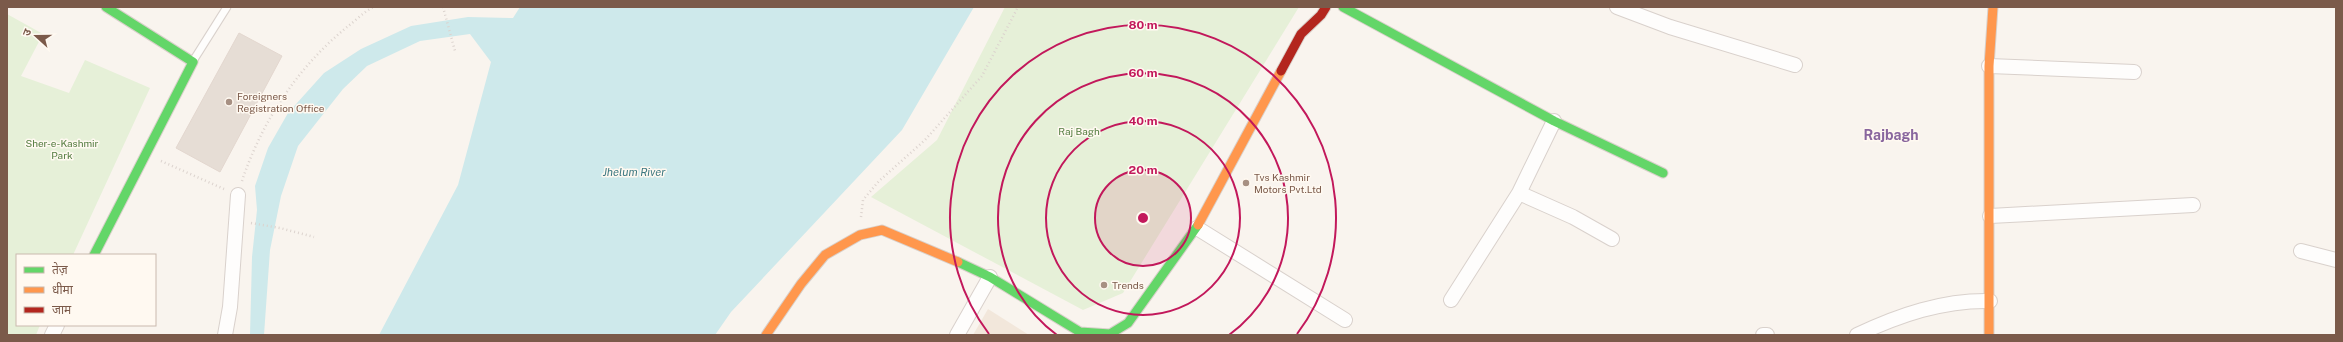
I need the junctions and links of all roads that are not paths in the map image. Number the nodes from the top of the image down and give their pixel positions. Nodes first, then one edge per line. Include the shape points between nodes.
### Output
1 (106, 7) edge
2 (227, 7) edge
3 (1343, 7) edge
4 (1618, 7) edge
5 (1992, 7) edge
6 (1320, 11) edge
7 (1302, 19) dead end
8 (1301, 34) junction
9 (193, 62) junction
10 (1794, 65) dead end
11 (1989, 66) junction
12 (2134, 72) dead end
13 (1554, 121) junction
14 (1663, 173) dead end
15 (1519, 193) junction
16 (238, 195) road end
17 (2193, 205) dead end
18 (1990, 216) junction
19 (1197, 228) junction
20 (1612, 239) dead end
21 (2301, 251) dead end
22 (95, 254) edge
23 (2336, 260) edge
24 (990, 277) junction
25 (1451, 300) dead end
26 (1990, 301) junction
27 (1345, 320) dead end
28 (56, 326) edge
29 (52, 335) edge
30 (225, 335) edge
31 (766, 335) edge
32 (957, 335) edge
33 (1097, 335) edge
34 (1763, 335) edge
35 (1767, 335) edge
36 (1857, 335) edge
37 (1989, 335) edge

1 - 9 street
2 - 9 lane
3 - 13 street
4 - 10 street via 1670,27
5 - 11 street
6 - 8 street
7 - 8 street
8 - 19 street
9 - 22 street
11 - 12 street
11 - 18 street
13 - 14 street
13 - 15 street
15 - 20 street
15 - 25 street
16 - 30 street via 230,307
17 - 18 street
18 - 26 street
19 - 27 street
19 - 33 street via 1128,323 1110,334
21 - 23 street
24 - 31 street via 882,230 860,235 825,255 801,284
24 - 32 street
24 - 33 street via 1067,326 1080,332
26 - 36 street via 1969,301 1931,308 1880,324
26 - 37 street
28 - 29 street
34 - 35 street

